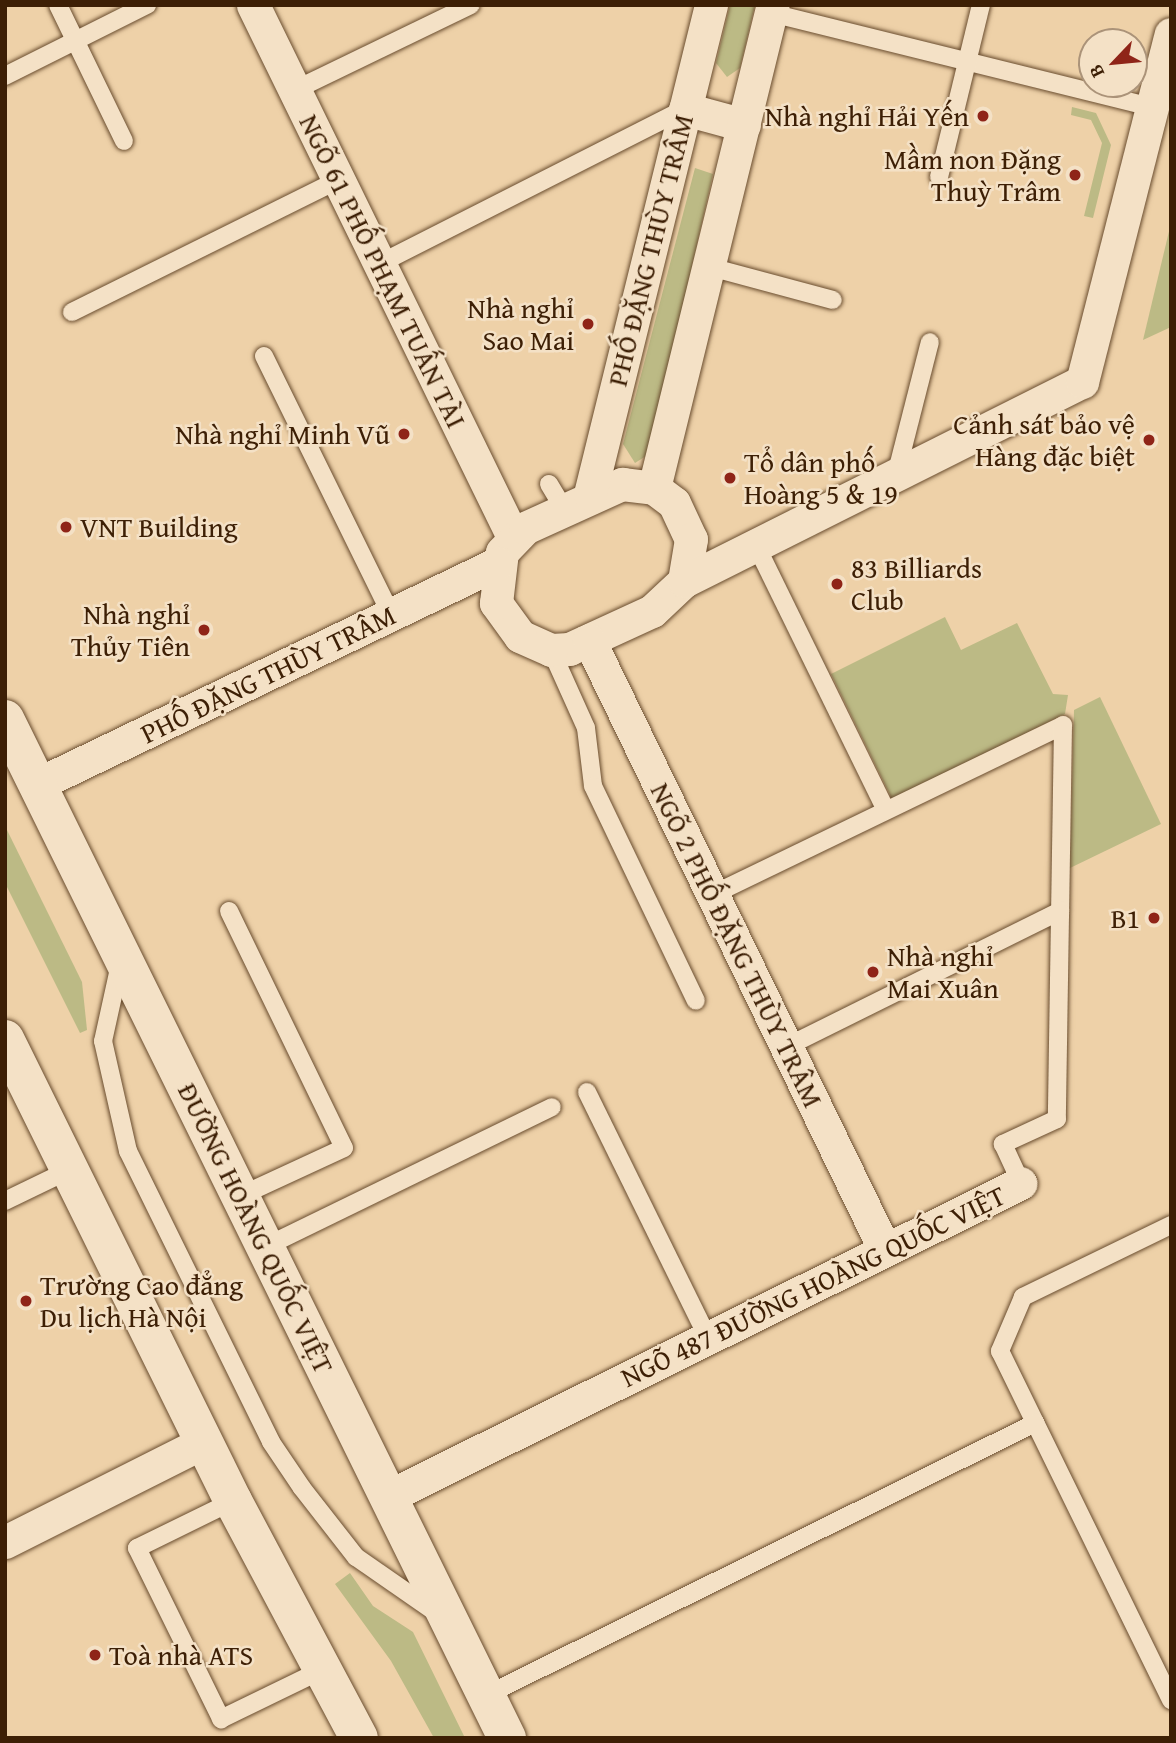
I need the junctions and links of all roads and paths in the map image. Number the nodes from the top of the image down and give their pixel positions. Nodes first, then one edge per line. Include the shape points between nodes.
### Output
1 (58, 5) edge
2 (147, 5) edge
3 (253, 5) edge
4 (711, 5) edge
5 (981, 5) edge
6 (458, 8) edge
7 (772, 9) edge
8 (1171, 34) edge
9 (75, 41) junction
10 (967, 61) junction
11 (5, 76) edge
12 (295, 90) junction
13 (1152, 107) junction
14 (685, 109) junction
15 (744, 125) junction
16 (124, 141) dead end
17 (939, 177) dead end
18 (338, 180) junction
19 (379, 264) junction
20 (710, 267) junction
21 (833, 300) dead end
22 (72, 312) dead end
23 (930, 342) dead end
24 (264, 356) dead end
25 (896, 475) junction
26 (654, 488) junction
27 (568, 495) junction
28 (756, 545) junction
29 (505, 550) junction
30 (684, 581) junction
31 (391, 614) junction
32 (589, 640) junction
33 (551, 650) junction
34 (5, 719) edge
35 (38, 785) junction
36 (886, 810) junction
37 (712, 895) junction
38 (229, 911) dead end
39 (1060, 911) junction
40 (123, 957) junction
41 (696, 1001) dead end
42 (5, 1039) edge
43 (786, 1047) junction
44 (587, 1092) dead end
45 (552, 1107) dead end
46 (69, 1170) junction
47 (1021, 1183) joint
48 (240, 1196) junction
49 (5, 1201) edge
50 (1171, 1225) edge
51 (265, 1247) junction
52 (885, 1250) junction
53 (708, 1338) junction
54 (1035, 1423) junction
55 (204, 1442) junction
56 (387, 1497) junction
57 (233, 1501) junction
58 (5, 1542) edge
59 (447, 1619) junction
60 (326, 1668) junction
61 (487, 1695) junction
62 (1171, 1700) edge
63 (349, 1734) edge
64 (507, 1738) edge

1 - 9 lane
2 - 9 lane
3 - 12 street, NGÕ 61 PHỐ PHẠM TUẤN TÀI
4 - 14 street, PHỐ ĐẶNG THÙY TRÂM
5 - 10 lane
6 - 12 lane
7 - 10 lane
7 - 15 street
8 - 13 street
9 - 11 lane
9 - 16 lane
10 - 13 lane
10 - 17 lane
12 - 18 street, NGÕ 61 PHỐ PHẠM TUẤN TÀI
13 - 25 street via 1082,382
14 - 15 street
14 - 19 lane
14 - 27 street, PHỐ ĐẶNG THÙY TRÂM
15 - 20 street
18 - 19 street, NGÕ 61 PHỐ PHẠM TUẤN TÀI
18 - 22 lane
19 - 29 street, NGÕ 61 PHỐ PHẠM TUẤN TÀI
20 - 21 lane
20 - 26 street
23 - 25 lane
24 - 31 lane
25 - 28 street
26 - 27 street, PHỐ ĐẶNG THÙY TRÂM via 622,484
26 - 30 street via 684,519 691,539
27 - 29 street, PHỐ ĐẶNG THÙY TRÂM
28 - 30 street
28 - 36 lane
29 - 31 street, PHỐ ĐẶNG THÙY TRÂM
29 - 33 street via 495,590 504,620 520,636
30 - 32 street via 652,611
31 - 35 street, PHỐ ĐẶNG THÙY TRÂM
32 - 33 street
32 - 37 street, NGÕ 2 PHỐ ĐẶNG THÙY TRÂM
33 - 41 lane via 586,728 593,786
34 - 35 main road, ĐƯỜNG HOÀNG QUỐC VIỆT
35 - 40 main road, ĐƯỜNG HOÀNG QUỐC VIỆT
36 - 37 lane
36 - 39 lane, NGÕ 487 ĐƯỜNG HOÀNG QUỐC VIỆT via 1063,725
37 - 43 street, NGÕ 2 PHỐ ĐẶNG THÙY TRÂM
38 - 48 lane via 344,1148
39 - 43 lane
39 - 47 lane, NGÕ 487 ĐƯỜNG HOÀNG QUỐC VIỆT via 1057,1119 1003,1144
40 - 48 main road, ĐƯỜNG HOÀNG QUỐC VIỆT
40 - 59 lane via 103,1041 128,1152 271,1442 302,1488 356,1557
42 - 46 main road
43 - 52 street, NGÕ 2 PHỐ ĐẶNG THÙY TRÂM
44 - 53 lane
45 - 51 lane
46 - 49 lane
46 - 55 main road
47 - 52 street, NGÕ 487 ĐƯỜNG HOÀNG QUỐC VIỆT
48 - 51 main road, ĐƯỜNG HOÀNG QUỐC VIỆT
50 - 54 lane via 1023,1297 1000,1351
51 - 56 main road, ĐƯỜNG HOÀNG QUỐC VIỆT
52 - 53 street, NGÕ 487 ĐƯỜNG HOÀNG QUỐC VIỆT
53 - 56 street, NGÕ 487 ĐƯỜNG HOÀNG QUỐC VIỆT
54 - 61 lane
54 - 62 lane
55 - 57 main road
55 - 58 street
56 - 59 main road, ĐƯỜNG HOÀNG QUỐC VIỆT
57 - 60 main road
57 - 60 lane via 137,1548 221,1719
59 - 61 main road, ĐƯỜNG HOÀNG QUỐC VIỆT
60 - 63 main road
61 - 64 main road, ĐƯỜNG HOÀNG QUỐC VIỆT

